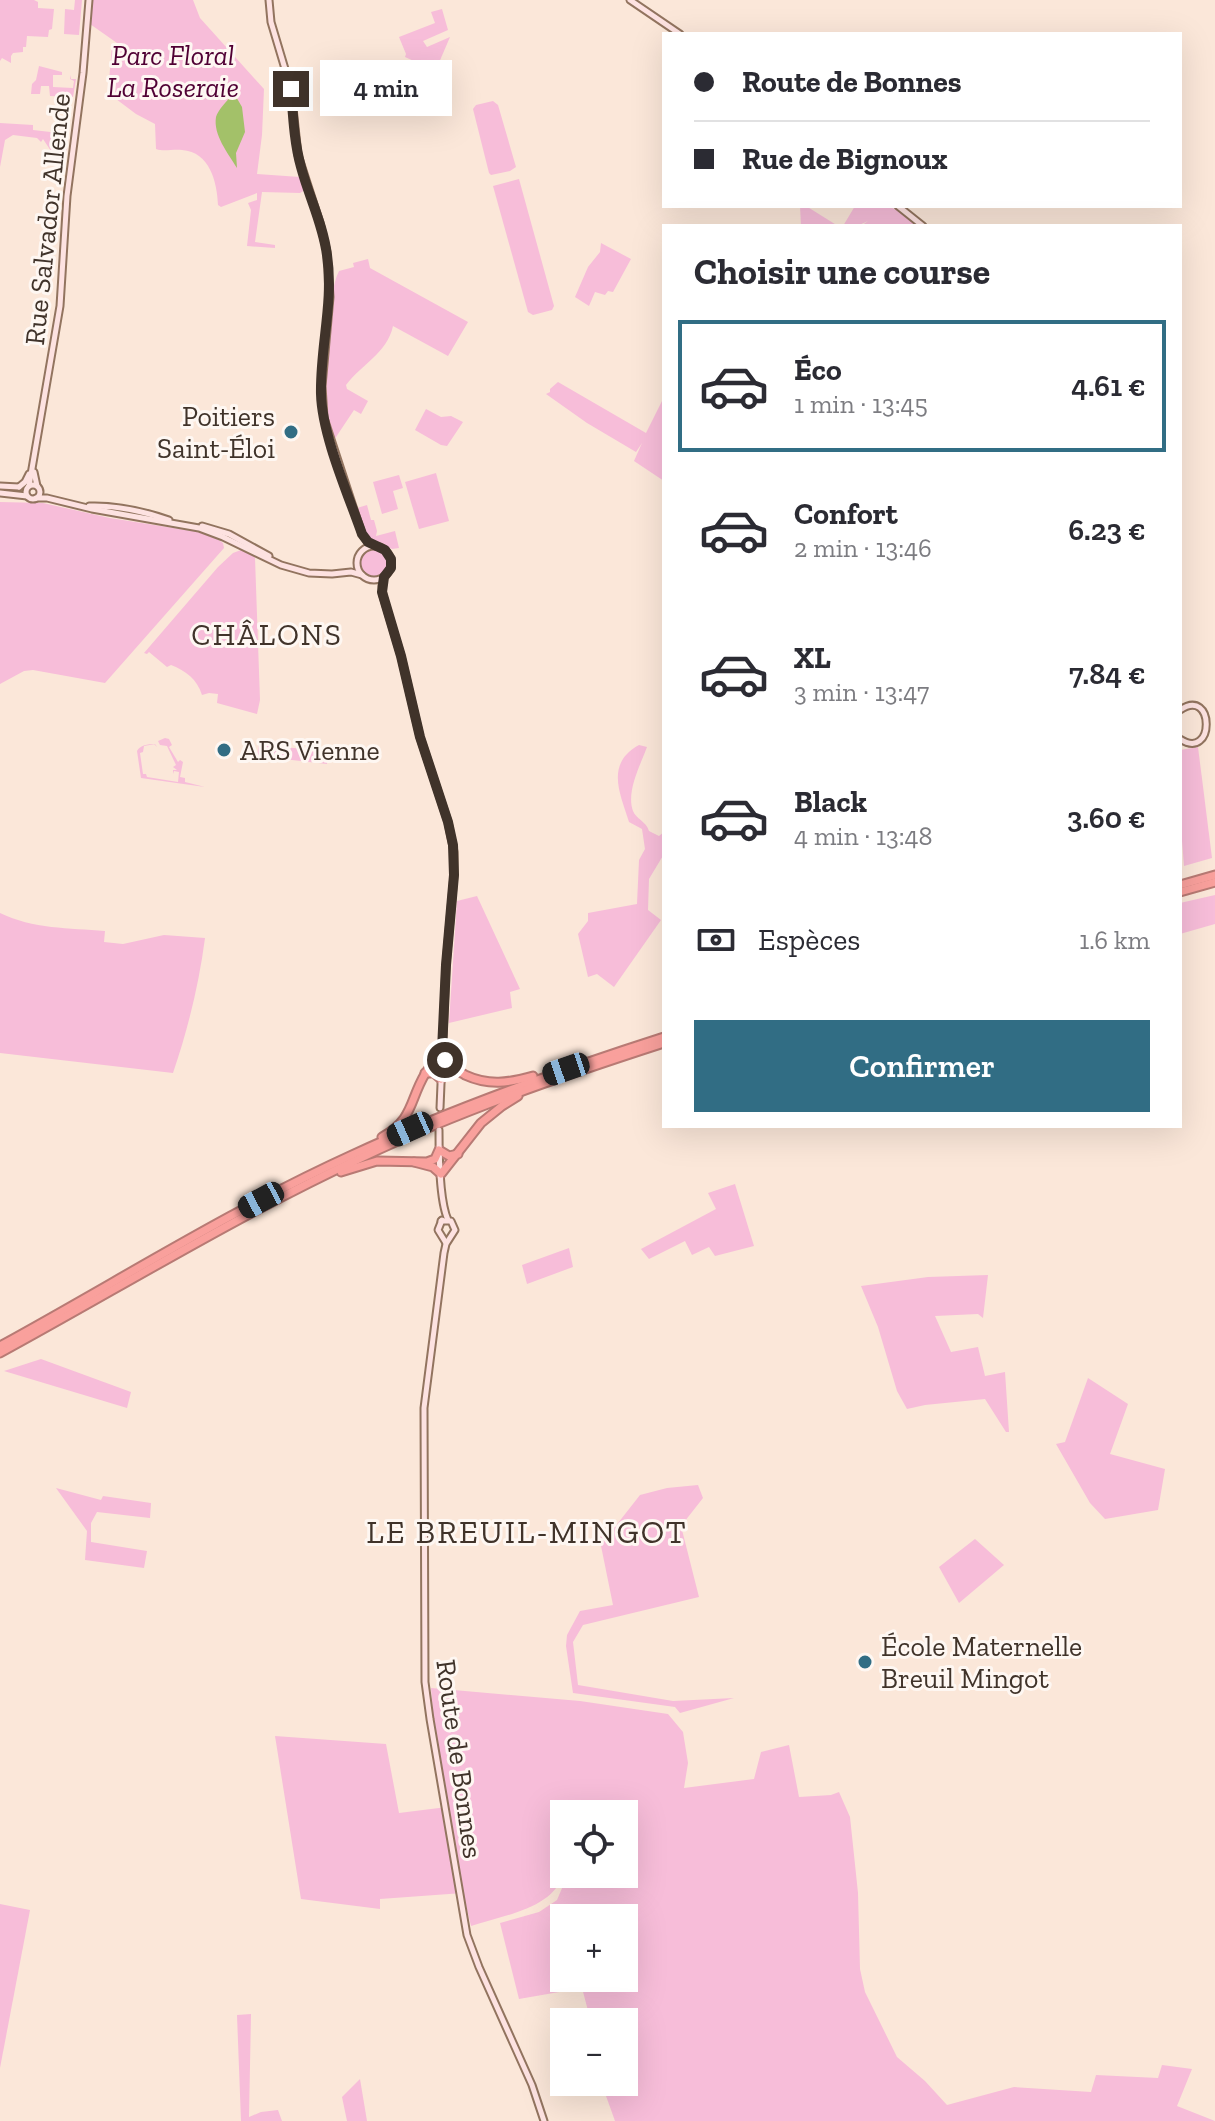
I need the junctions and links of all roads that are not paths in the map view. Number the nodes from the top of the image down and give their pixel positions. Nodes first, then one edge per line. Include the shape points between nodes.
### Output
1 (89, 0) edge
2 (269, 0) edge
3 (630, 0) edge
4 (677, 32) edge
5 (900, 208) edge
6 (920, 224) edge
7 (37, 442) junction
8 (0, 486) edge
9 (19, 487) junction
10 (28, 487) junction
11 (39, 488) junction
12 (0, 493) edge
13 (28, 496) junction
14 (36, 498) junction
15 (57, 500) junction
16 (76, 506) junction
17 (354, 512) junction
18 (133, 513) junction
19 (375, 546) junction
20 (359, 556) junction
21 (332, 574) junction
22 (365, 577) junction
23 (384, 577) junction
24 (383, 596) junction
25 (1182, 707) edge
26 (1211, 733) edge
27 (1182, 740) edge
28 (1214, 881) edge
29 (1182, 885) edge
30 (1182, 891) edge
31 (662, 1038) edge
32 (662, 1044) edge
33 (442, 1054) junction
34 (454, 1069) junction
35 (425, 1073) junction
36 (441, 1077) junction
37 (549, 1078) junction
38 (440, 1108) dead end
39 (439, 1130) dead end
40 (439, 1150) junction
41 (458, 1154) junction
42 (350, 1155) junction
43 (414, 1162) junction
44 (441, 1174) junction
45 (316, 1179) junction
46 (445, 1220) junction
47 (441, 1235) junction
48 (451, 1236) junction
49 (446, 1244) junction
50 (0, 1346) edge
51 (0, 1353) edge
52 (544, 2121) edge

1 - 7 street, Rue Salvador Allende via 60,306
2 - 17 street via 291,89 298,155 327,252 330,297 323,410
3 - 4 street
5 - 6 street
7 - 9 street, Rue Salvador Allende via 28,478
7 - 10 street, Rue Salvador Allende
7 - 11 street, Rue Salvador Allende via 34,471
8 - 9 street
9 - 10 street
10 - 11 street
10 - 13 street
11 - 14 street
11 - 15 street
12 - 13 street
13 - 14 street
14 - 15 street
15 - 16 street
16 - 18 street
16 - 18 street
17 - 19 street via 364,538
17 - 20 street via 363,541
18 - 21 street via 199,528 289,567
19 - 20 street
19 - 23 street via 391,559
20 - 21 street via 349,568
20 - 22 street via 358,568
21 - 22 street
22 - 23 street
22 - 24 street
23 - 24 street
24 - 33 street via 454,852
25 - 26 street via 1202,708
26 - 27 street via 1194,743
28 - 29 highway
28 - 30 highway
31 - 37 highway
32 - 37 highway
33 - 34 highway
33 - 35 highway
33 - 36 street
34 - 36 highway
34 - 37 highway via 498,1084 542,1074
35 - 36 highway
35 - 42 highway via 399,1125
36 - 38 street
37 - 41 highway via 492,1113
37 - 42 highway via 446,1113
37 - 45 highway
39 - 40 street
40 - 41 highway
40 - 43 highway via 432,1161
40 - 44 street
41 - 44 highway
42 - 50 highway
43 - 44 highway
43 - 45 highway via 377,1161
44 - 46 street
45 - 51 highway
46 - 47 street via 438,1230
46 - 48 street via 455,1227
47 - 48 street
47 - 49 street
48 - 49 street, Route de Bonnes
49 - 52 street, Route de Bonnes via 424,1408 425,1682 467,1935

